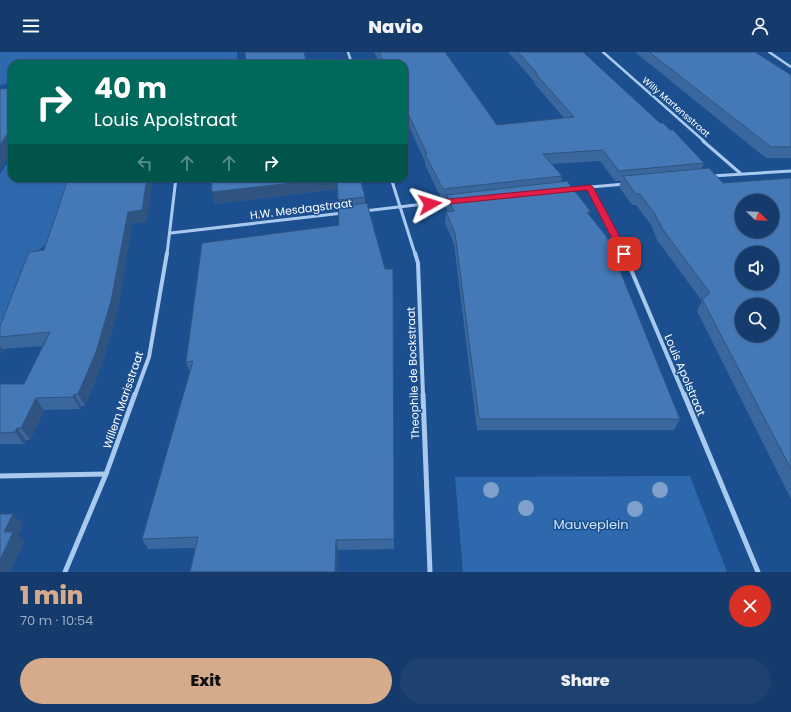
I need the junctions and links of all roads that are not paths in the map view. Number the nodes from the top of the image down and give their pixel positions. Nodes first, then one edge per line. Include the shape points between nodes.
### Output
1 (603, 52) edge
2 (768, 52) edge
3 (791, 67) edge
4 (791, 171) edge
5 (740, 173) junction
6 (708, 176) edge
7 (176, 182) edge
8 (391, 182) edge
9 (629, 183) edge
10 (590, 187) junction
11 (561, 190) edge
12 (454, 201) edge
13 (400, 207) junction
14 (361, 211) edge
15 (345, 213) edge
16 (171, 233) junction
17 (106, 474) junction
18 (0, 476) edge
19 (65, 572) edge
20 (430, 572) edge
21 (758, 572) edge

1 - 5 street, Willy Martensstraat
2 - 3 street
4 - 5 street
5 - 6 street
7 - 16 street, Willem Marisstraat
8 - 13 street, Theophile de Bockstraat
9 - 10 street
10 - 11 street
10 - 21 street, Louis Apolstraat via 619,240
12 - 13 street, H.W. Mesdagstraat
13 - 14 street, H.W. Mesdagstraat
13 - 20 street, Theophile de Bockstraat via 418,263
15 - 16 street, H.W. Mesdagstraat
16 - 17 street, Willem Marisstraat via 149,358
17 - 18 street
17 - 19 street, Willem Marisstraat

